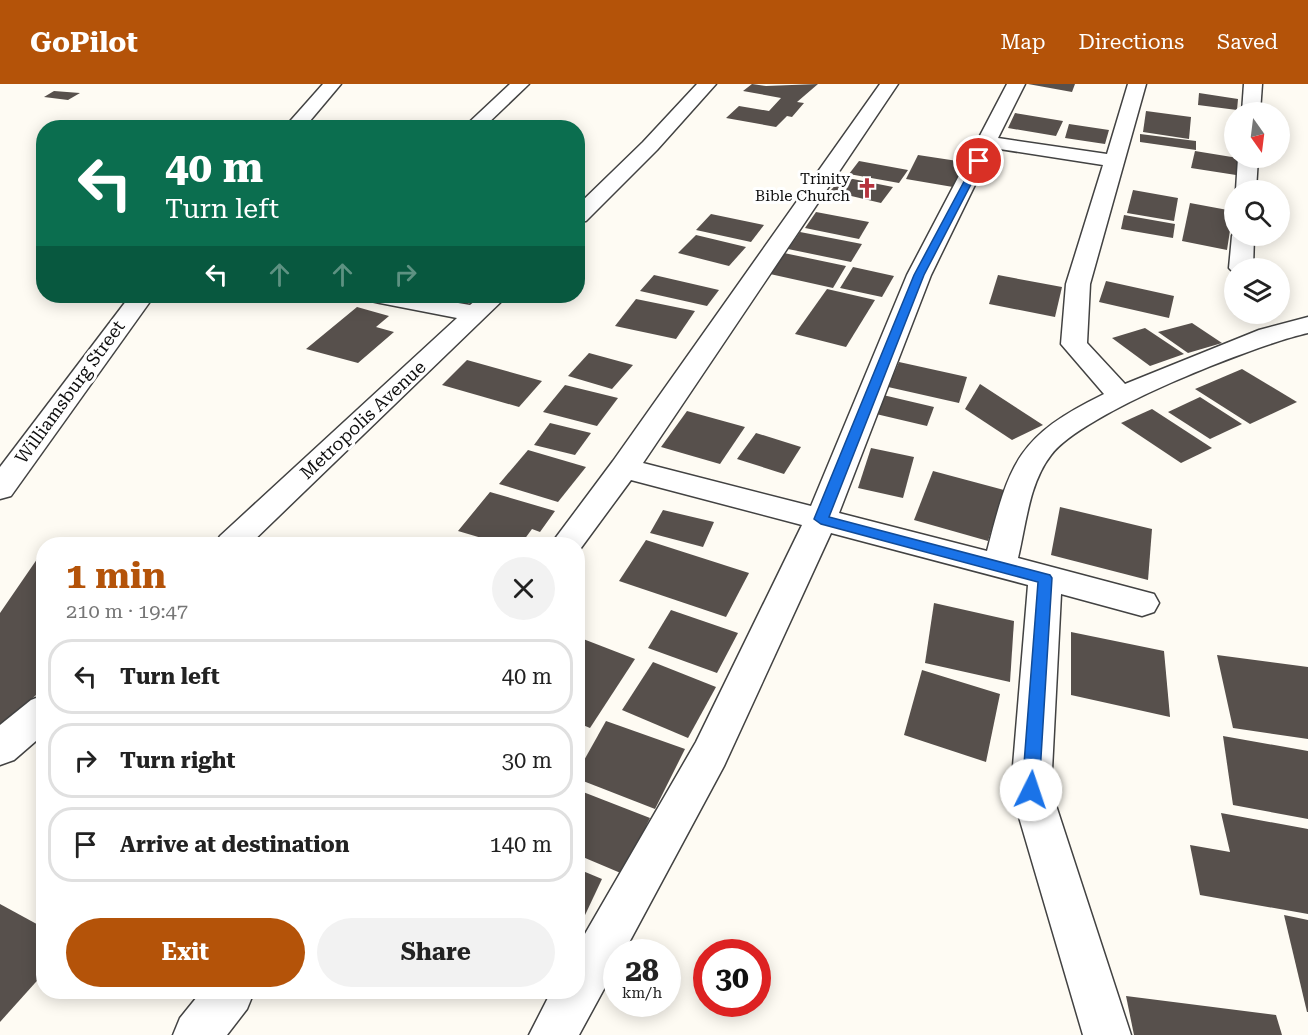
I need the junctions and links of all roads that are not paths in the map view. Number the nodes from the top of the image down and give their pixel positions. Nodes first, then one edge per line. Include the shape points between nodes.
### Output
1 (332, 84) edge
2 (520, 84) edge
3 (706, 84) edge
4 (889, 84) edge
5 (1016, 84) edge
6 (1137, 84) edge
7 (1253, 84) edge
8 (1252, 102) edge
9 (300, 120) edge
10 (481, 120) edge
11 (989, 142) junction
12 (1115, 161) junction
13 (585, 209) edge
14 (137, 303) edge
15 (462, 303) edge
16 (486, 305) edge
17 (1266, 324) edge
18 (1308, 325) edge
19 (1122, 396) junction
20 (624, 468) junction
21 (0, 489) edge
22 (821, 519) junction
23 (238, 537) edge
24 (572, 537) edge
25 (999, 567) junction
26 (1045, 578) junction
27 (1142, 603) dead end
28 (36, 718) edge
29 (0, 748) edge
30 (585, 977) edge
31 (225, 999) edge
32 (573, 999) edge
33 (197, 1035) edge
34 (553, 1035) edge
35 (1107, 1035) edge

1 - 9 street
2 - 10 street
3 - 13 street
4 - 20 street
5 - 11 street
6 - 12 street
7 - 8 street
11 - 12 street
11 - 22 street via 919,275
12 - 19 street via 1078,284 1074,344
14 - 21 street, Williamsburg Street
15 - 16 street
16 - 23 street, Metropolis Avenue
17 - 18 street
17 - 19 street
19 - 25 street via 1071,422 1041,446 1023,479
20 - 22 street
20 - 24 street
22 - 25 street
22 - 30 street via 710,754
25 - 26 street
26 - 27 street
26 - 35 street via 1031,790
28 - 29 street
31 - 33 street
32 - 34 street

